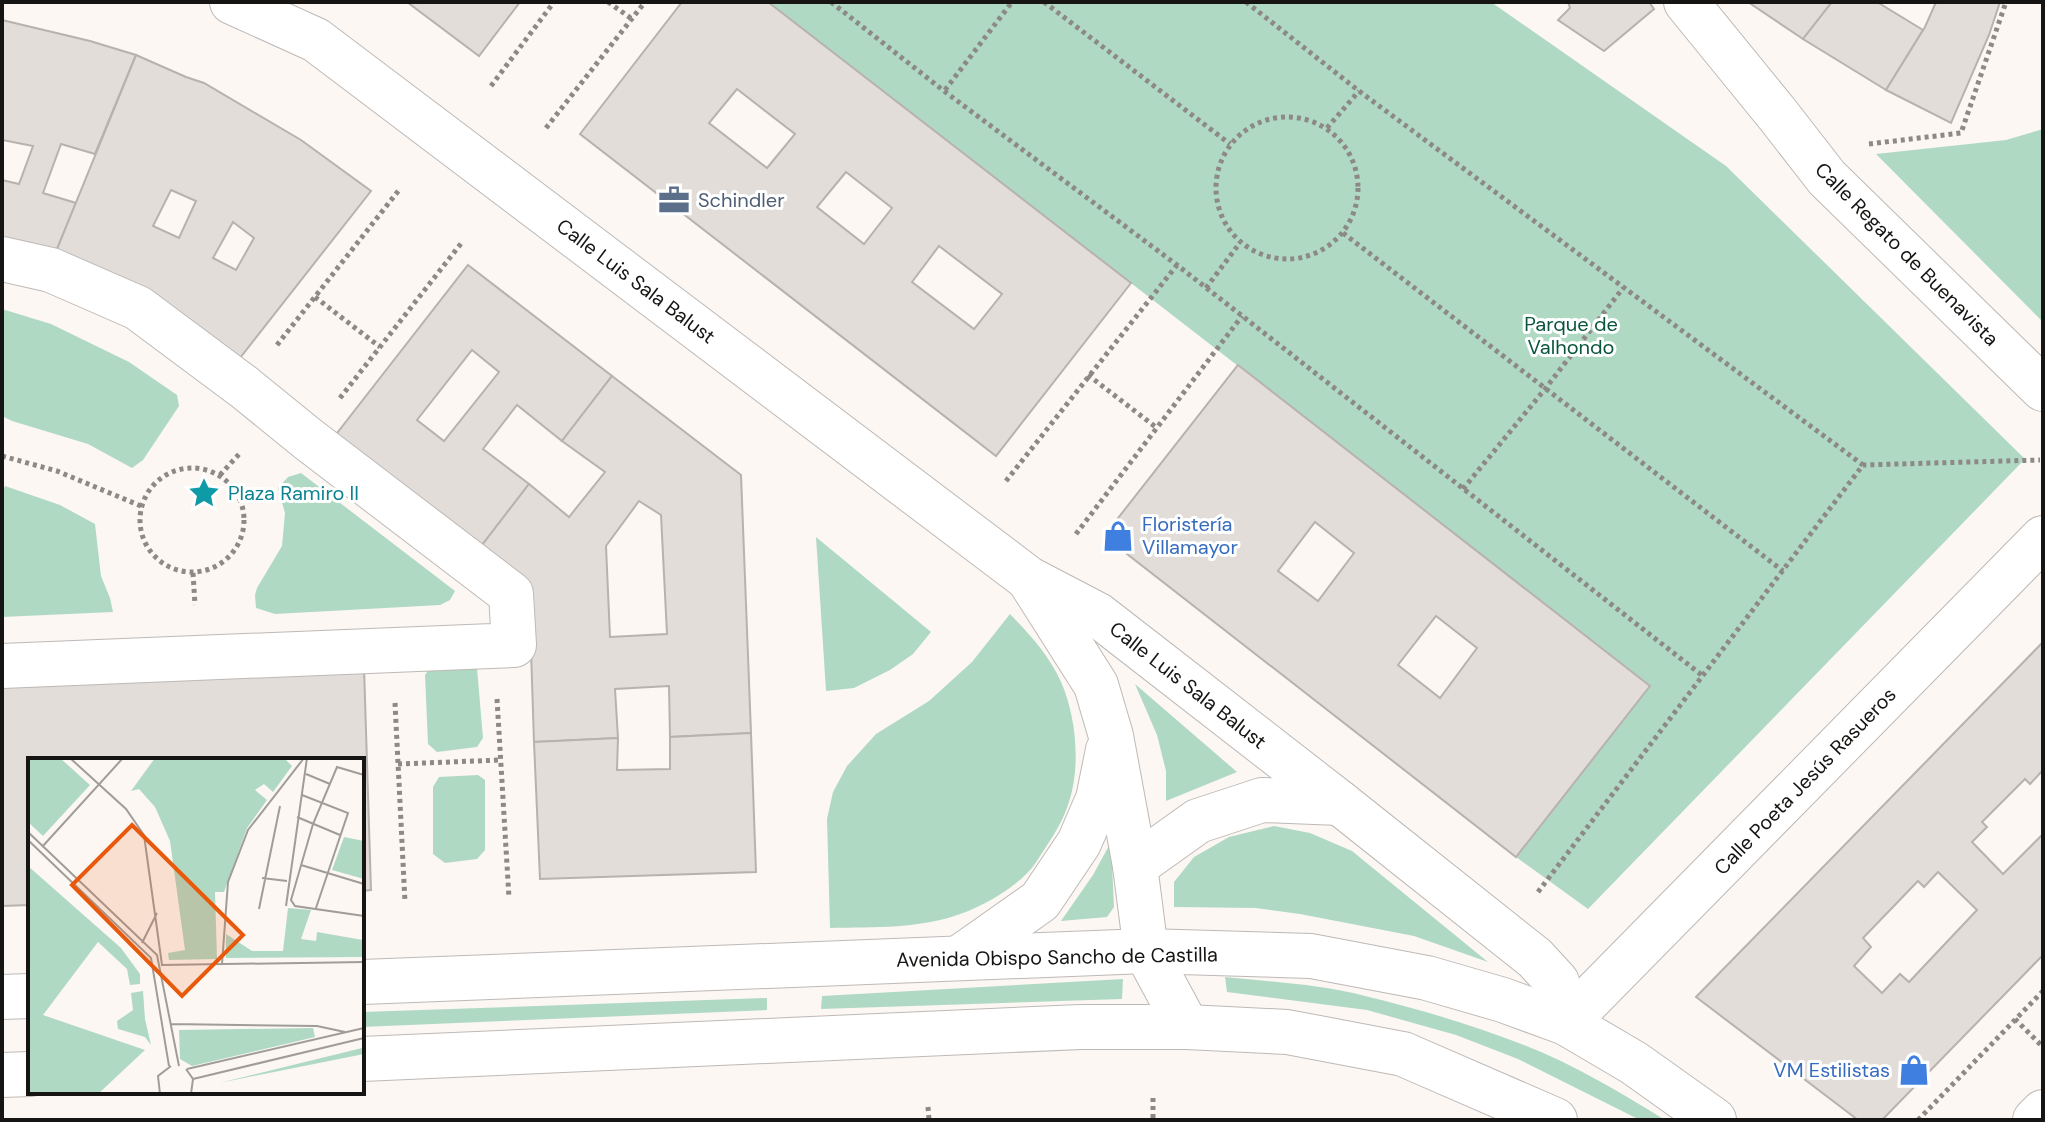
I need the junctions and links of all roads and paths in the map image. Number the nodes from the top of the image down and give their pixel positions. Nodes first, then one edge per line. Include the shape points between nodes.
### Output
1 (232, 2) edge
2 (554, 2) edge
3 (608, 2) edge
4 (645, 2) edge
5 (831, 2) edge
6 (1012, 2) edge
7 (1044, 2) edge
8 (1246, 2) edge
9 (1686, 2) edge
10 (2006, 2) edge
11 (632, 19) junction
12 (491, 86) dead end
13 (944, 91) junction
14 (1359, 91) junction
15 (546, 128) dead end
16 (1327, 128) junction
17 (1230, 144) junction
18 (1863, 145) dead end
19 (399, 190) dead end
20 (1343, 233) junction
21 (463, 241) dead end
22 (1239, 244) junction
23 (2, 259) edge
24 (1177, 265) junction
25 (1206, 288) junction
26 (1623, 288) junction
27 (315, 297) junction
28 (1242, 316) junction
29 (380, 347) junction
30 (1088, 375) junction
31 (244, 387) junction
32 (1545, 389) junction
33 (2043, 389) edge
34 (1157, 428) junction
35 (308, 439) junction
36 (2, 456) edge
37 (2040, 460) dead end
38 (1863, 465) junction
39 (1006, 481) dead end
40 (1463, 489) junction
41 (141, 506) junction
42 (1076, 534) dead end
43 (2043, 538) edge
44 (1783, 571) junction
45 (1029, 579) junction
46 (494, 646) junction
47 (392, 650) junction
48 (2, 666) edge
49 (1703, 676) junction
50 (1111, 736) junction
51 (501, 760) junction
52 (398, 764) junction
53 (1340, 803) junction
54 (1135, 866) junction
55 (1538, 892) dead end
56 (509, 898) dead end
57 (405, 902) dead end
58 (1146, 951) junction
59 (959, 958) junction
60 (364, 982) edge
61 (2043, 991) edge
62 (28, 996) edge
63 (2, 997) edge
64 (2015, 1019) junction
65 (1566, 1023) junction
66 (1187, 1027) junction
67 (2043, 1047) edge
68 (364, 1059) edge
69 (28, 1074) edge
70 (2, 1075) edge
71 (1153, 1098) dead end
72 (928, 1107) dead end
73 (2043, 1112) edge
74 (929, 1120) edge
75 (1153, 1120) edge
76 (1555, 1120) edge
77 (1714, 1120) edge
78 (1918, 1120) edge
79 (2035, 1120) edge

1 - 45 street, Calle Luis Sala Balust via 316,40
2 - 12 path
3 - 11 path
4 - 11 path
5 - 13 path
6 - 13 path
7 - 17 path
8 - 14 path
9 - 33 street, Calle Regato de Buenavista via 1827,178
10 - 18 path via 1961,133
11 - 15 path
13 - 24 path
14 - 16 path
14 - 26 path
16 - 17 path via 1292,117 1258,123
16 - 20 path via 1347,147 1358,176 1357,207
17 - 22 path via 1216,177 1219,213
19 - 27 path
20 - 22 path via 1312,256 1274,260
20 - 32 path
21 - 29 path
22 - 25 path
23 - 31 street via 51,270 138,308
24 - 25 path
24 - 30 path
25 - 28 path
26 - 32 path
26 - 38 path
27 - 29 path
27 - 31 path
28 - 34 path
28 - 40 path
29 - 35 path
30 - 34 path
30 - 39 path
31 - 35 street
32 - 40 path
32 - 44 path
34 - 42 path
35 - 46 street via 511,594 514,645
36 - 41 path via 57,471
37 - 38 path
38 - 44 path
40 - 49 path
41 - 41 path via 158,478 188,467 220,475 241,500 244,534 225,562 193,573 169,568 150,553 139,531
43 - 65 street, Calle Poeta Jesús Rasueros
44 - 49 path
45 - 50 street, Calle Luis Sala Balust via 1096,685
45 - 53 street, Calle Luis Sala Balust via 1098,615
46 - 47 street
46 - 51 path
47 - 48 street
47 - 52 path
49 - 55 path
50 - 54 street, Calle Luis Sala Balust
50 - 59 street, Calle Luis Sala Balust via 1098,799 1079,843 1040,901
51 - 52 path
51 - 56 path
52 - 57 path
53 - 54 street via 1262,800 1198,821
53 - 65 street, Calle Luis Sala Balust via 1535,958 1557,982
54 - 58 street, Calle Luis Sala Balust
58 - 59 street, Avenida Obispo Sancho de Castilla
58 - 65 street, Avenida Obispo Sancho de Castilla via 1311,956 1427,978
58 - 66 street, Calle Luis Sala Balust
59 - 60 street, Avenida Obispo Sancho de Castilla
61 - 64 path
62 - 63 street
64 - 67 path
64 - 78 path
65 - 77 street, Avenida Obispo Sancho de Castilla
66 - 68 street via 1080,1027
66 - 76 street via 1287,1032 1403,1054
69 - 70 street
71 - 75 path
72 - 74 path
73 - 79 street

